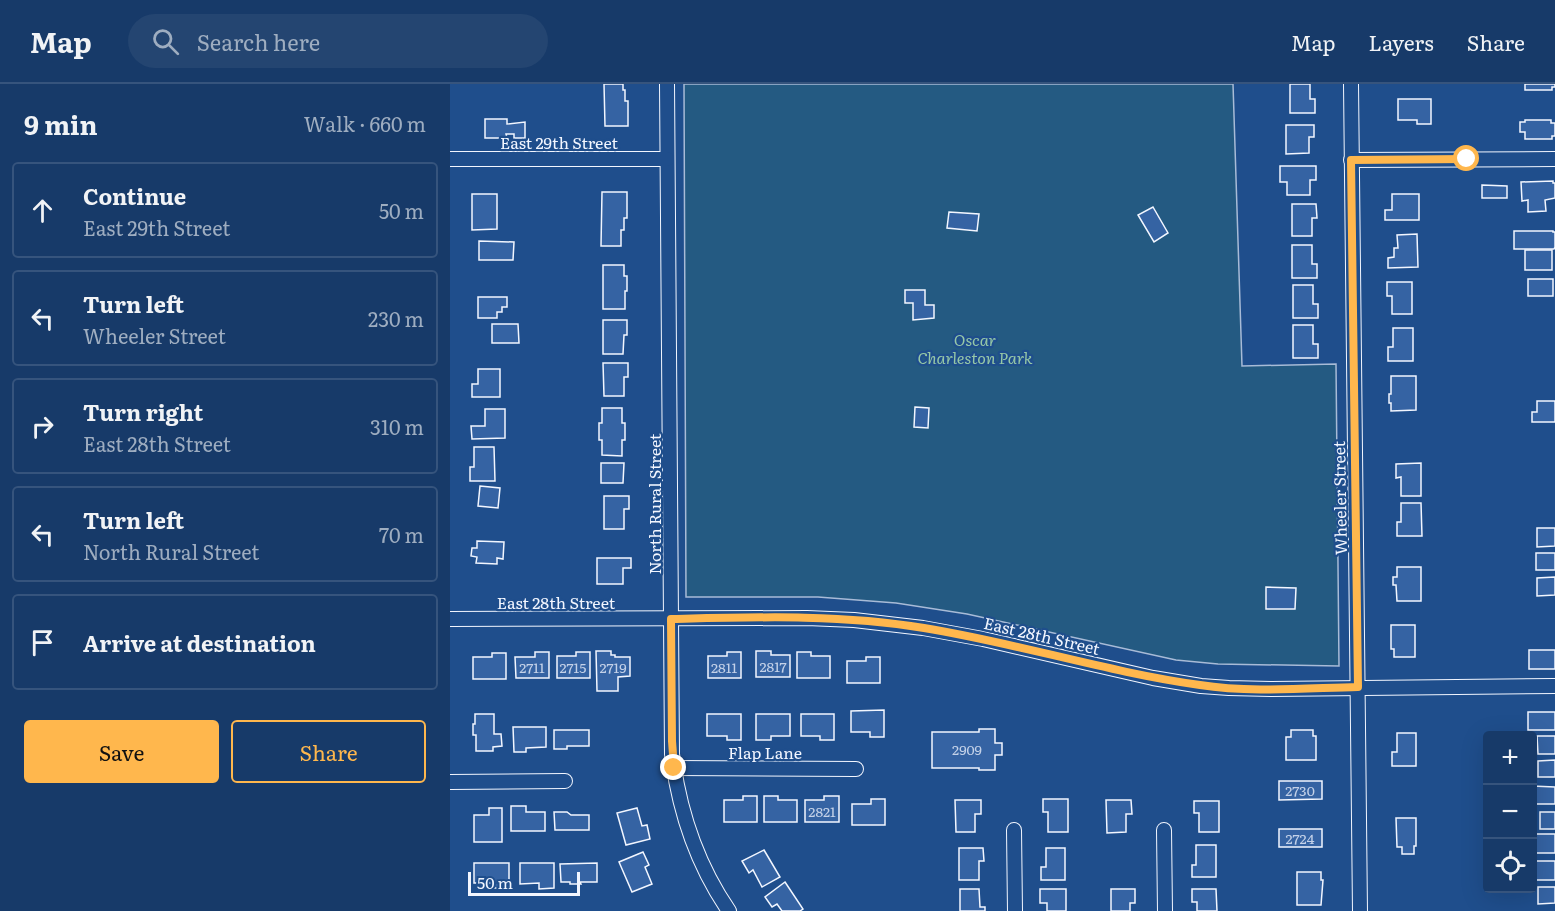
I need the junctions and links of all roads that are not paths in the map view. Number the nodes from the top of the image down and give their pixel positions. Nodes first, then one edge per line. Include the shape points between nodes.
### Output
1 (667, 84) edge
2 (1351, 84) edge
3 (450, 159) edge
4 (667, 159) junction
5 (1555, 159) edge
6 (1351, 160) junction
7 (450, 619) edge
8 (671, 619) junction
9 (1555, 686) edge
10 (1358, 687) junction
11 (674, 768) junction
12 (856, 769) dead end
13 (565, 781) dead end
14 (450, 782) edge
15 (1014, 830) dead end
16 (1164, 830) dead end
17 (729, 911) edge
18 (1015, 911) edge
19 (1165, 911) edge
20 (1360, 911) edge

1 - 4 street, North Rural Street
2 - 6 street, Wheeler Street
3 - 4 street, East 29th Street
4 - 8 street, North Rural Street
5 - 6 street
6 - 10 street, Wheeler Street
7 - 8 street, East 28th Street
8 - 10 street, East 28th Street via 854,620 983,639 1201,686
8 - 11 street, North Rural Street
9 - 10 street, East 28th Street
10 - 20 street, Wheeler Street
11 - 12 street, Flap Lane
11 - 17 street, North Rural Street via 692,843
13 - 14 street
15 - 18 street
16 - 19 street

